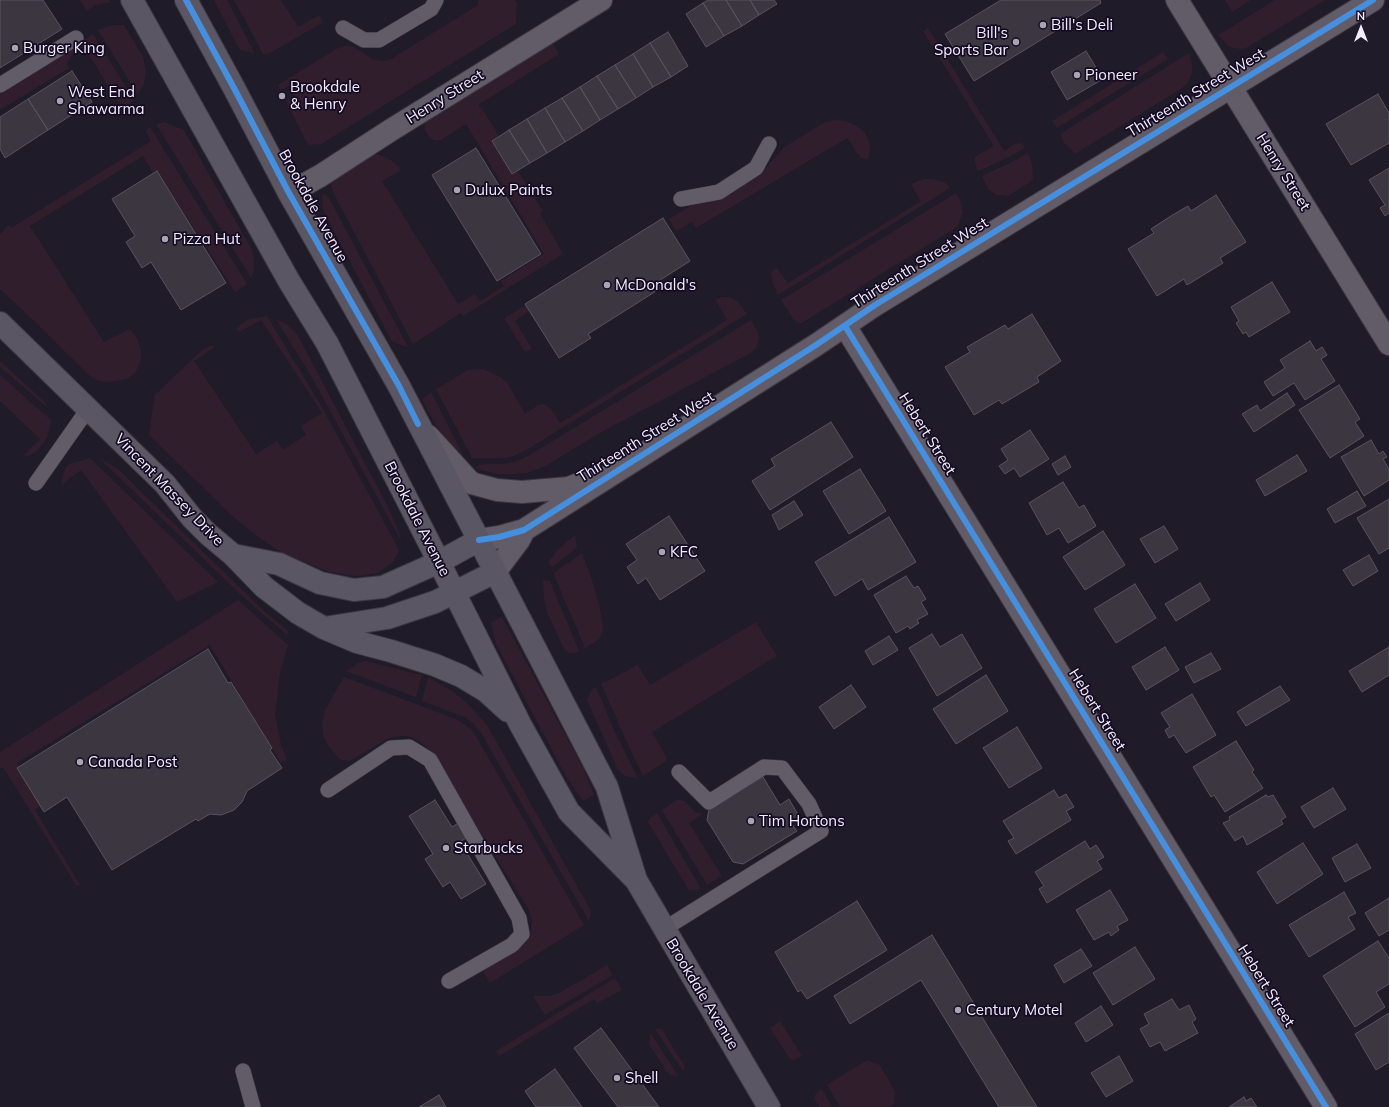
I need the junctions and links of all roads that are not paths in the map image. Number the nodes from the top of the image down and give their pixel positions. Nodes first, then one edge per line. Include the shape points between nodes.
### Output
1 (132, 0) edge
2 (186, 0) edge
3 (436, 0) edge
4 (601, 0) edge
5 (1177, 0) edge
6 (1373, 0) edge
7 (343, 28) dead end
8 (76, 38) dead end
9 (0, 85) edge
10 (1232, 87) junction
11 (769, 144) dead end
12 (289, 193) junction
13 (681, 199) dead end
14 (0, 323) edge
15 (845, 326) junction
16 (1389, 344) edge
17 (88, 408) junction
18 (418, 424) junction
19 (637, 458) junction
20 (36, 483) dead end
21 (524, 530) junction
22 (479, 540) junction
23 (233, 555) junction
24 (439, 562) junction
25 (495, 572) junction
26 (454, 592) junction
27 (324, 628) junction
28 (520, 724) junction
29 (679, 772) dead end
30 (328, 790) dead end
31 (636, 880) junction
32 (664, 930) junction
33 (449, 981) dead end
34 (243, 1071) dead end
35 (253, 1107) edge
36 (769, 1107) edge
37 (1326, 1107) edge

1 - 24 main road, Brookdale Avenue via 289,281 327,343
2 - 12 main road, Brookdale Avenue
3 - 7 lane via 431,9 379,40 364,40
4 - 12 street, Henry Street
5 - 10 street, Henry Street
6 - 10 street, Thirteenth Street West
8 - 9 lane
10 - 15 street, Thirteenth Street West via 1002,226
10 - 16 street, Henry Street
11 - 13 lane via 756,168 719,192
12 - 18 main road, Brookdale Avenue
14 - 17 main road, Vincent Massey Drive
15 - 19 street, Thirteenth Street West
15 - 37 street, Hebert Street
17 - 20 lane
17 - 23 main road, Vincent Massey Drive via 165,484 192,518
18 - 19 street via 471,483 497,490 522,492 570,488
18 - 22 main road, Brookdale Avenue
19 - 21 street, Thirteenth Street West
21 - 22 street, Thirteenth Street West
21 - 25 street, Thirteenth Street West
22 - 24 main road, Vincent Massey Drive
22 - 25 main road, Brookdale Avenue
23 - 24 main road, Vincent Massey Drive via 279,564 320,583 354,590 383,587
23 - 27 main road via 264,587 298,613
24 - 26 main road, Brookdale Avenue
25 - 26 main road
25 - 31 main road, Brookdale Avenue via 608,787
26 - 27 main road via 435,602 387,618
26 - 28 main road, Brookdale Avenue
27 - 28 main road via 357,642 435,664 461,676 486,691
28 - 31 main road, Brookdale Avenue via 569,812
29 - 32 lane via 709,802 764,767 782,768 809,804 821,831
30 - 33 lane via 391,748 409,747 430,760 519,918 522,934 512,945
31 - 32 main road, Brookdale Avenue
32 - 36 main road, Brookdale Avenue
34 - 35 lane

